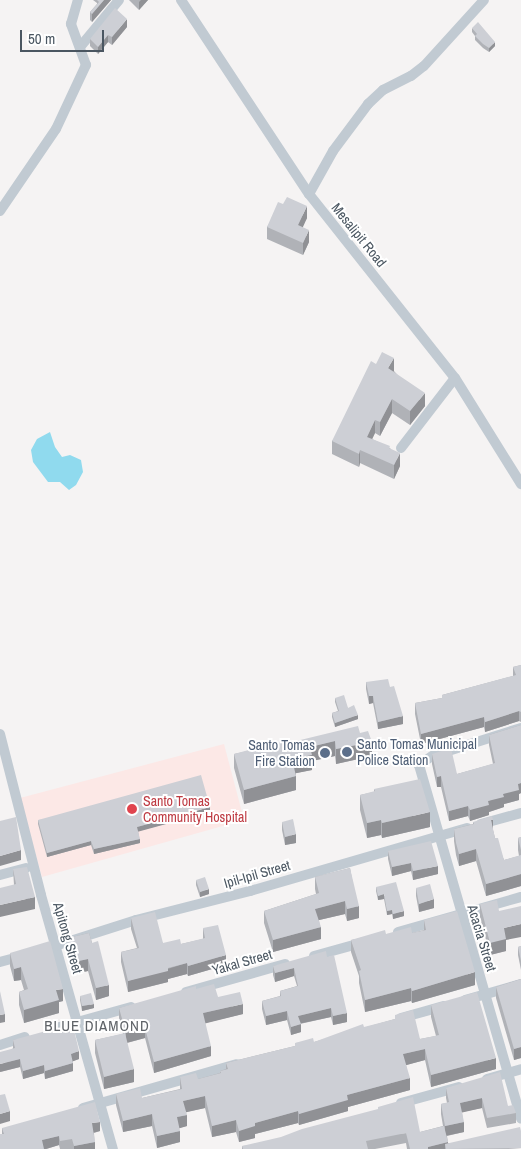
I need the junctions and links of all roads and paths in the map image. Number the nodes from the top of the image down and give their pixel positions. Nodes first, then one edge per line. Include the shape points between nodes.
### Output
1 (78, 0) edge
2 (119, 0) edge
3 (181, 0) edge
4 (484, 0) edge
5 (80, 47) junction
6 (309, 194) junction
7 (0, 211) edge
8 (455, 378) junction
9 (401, 448) dead end
10 (521, 484) edge
11 (521, 728) edge
12 (0, 734) edge
13 (521, 813) edge
14 (438, 836) junction
15 (34, 866) junction
16 (0, 875) edge
17 (521, 898) edge
18 (460, 915) junction
19 (56, 946) junction
20 (0, 962) edge
21 (521, 984) edge
22 (484, 995) junction
23 (173, 996) edge
24 (144, 1004) edge
25 (78, 1022) junction
26 (388, 1022) edge
27 (0, 1045) edge
28 (244, 1062) edge
29 (521, 1069) edge
30 (508, 1073) junction
31 (100, 1103) junction
32 (394, 1106) edge
33 (73, 1110) edge
34 (521, 1119) edge
35 (113, 1149) edge

1 - 5 street via 71,24
2 - 5 street
3 - 6 street, Mesalipit Road
4 - 6 street via 424,66 383,90 368,104 333,151
5 - 7 street via 86,65 56,129
6 - 8 street, Mesalipit Road
8 - 9 street
8 - 10 street, Mesalipit Road
11 - 14 street, Acacia Street via 432,756 419,765
12 - 15 street, Apitong Street
13 - 14 street, Ipil-Ipil Street
14 - 18 street, Acacia Street
14 - 19 street, Ipil-Ipil Street via 250,891 136,920
15 - 16 street
15 - 19 street, Apitong Street
17 - 18 street, Yakal Street
18 - 22 street, Acacia Street
18 - 23 street, Yakal Street
19 - 20 street, Ipil-Ipil Street
19 - 25 street, Apitong Street
21 - 22 street
22 - 26 street
22 - 30 street, Acacia Street
24 - 25 street
25 - 27 street
25 - 31 street, Apitong Street
28 - 31 street
29 - 30 street
30 - 32 street
30 - 34 street, Acacia Street
31 - 33 street
31 - 35 street, Apitong Street

